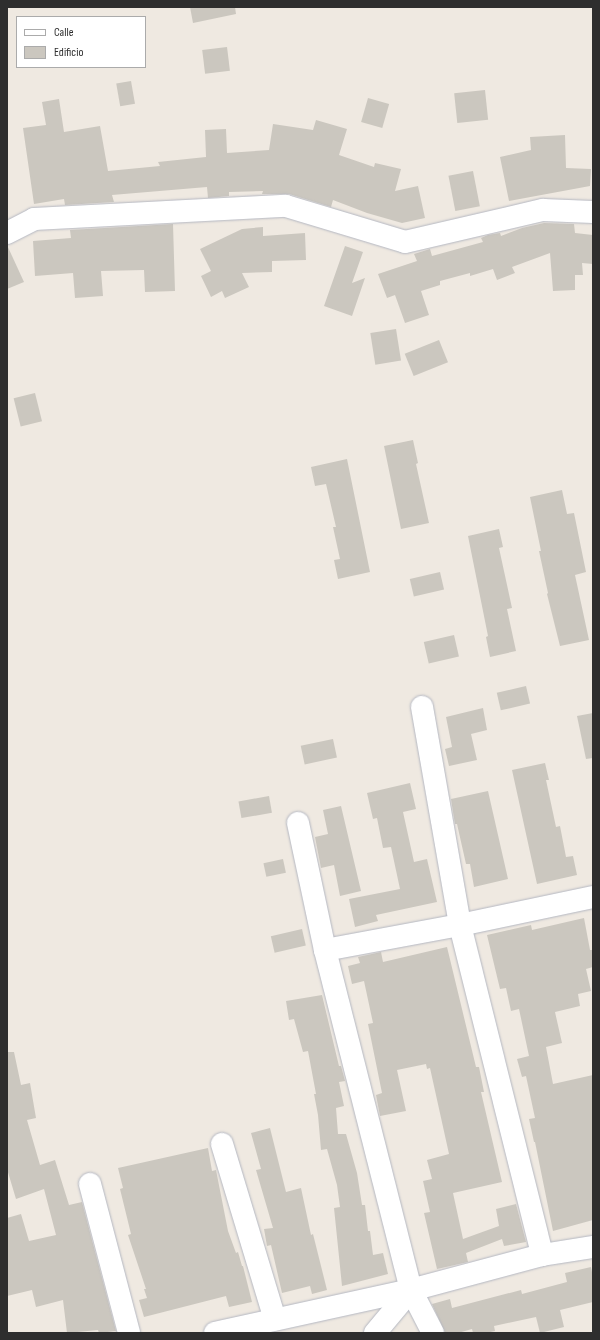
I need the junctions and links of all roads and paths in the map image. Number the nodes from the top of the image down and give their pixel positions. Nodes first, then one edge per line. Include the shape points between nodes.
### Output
1 (593, 212) edge
2 (7, 233) edge
3 (422, 707) dead end
4 (298, 823) dead end
5 (593, 897) edge
6 (460, 925) junction
7 (325, 950) junction
8 (222, 1144) dead end
9 (90, 1184) dead end
10 (593, 1246) edge
11 (542, 1256) junction
12 (411, 1290) junction
13 (275, 1319) junction
14 (129, 1333) edge
15 (215, 1333) edge
16 (375, 1333) edge
17 (433, 1333) edge

1 - 2 street via 543,210 405,242 286,206 34,219
3 - 6 street
4 - 7 street
5 - 6 street
6 - 7 street
6 - 11 street
7 - 12 street
8 - 13 street
9 - 14 street
10 - 11 street
11 - 12 street
12 - 13 street
12 - 16 street
12 - 17 street
13 - 15 street

